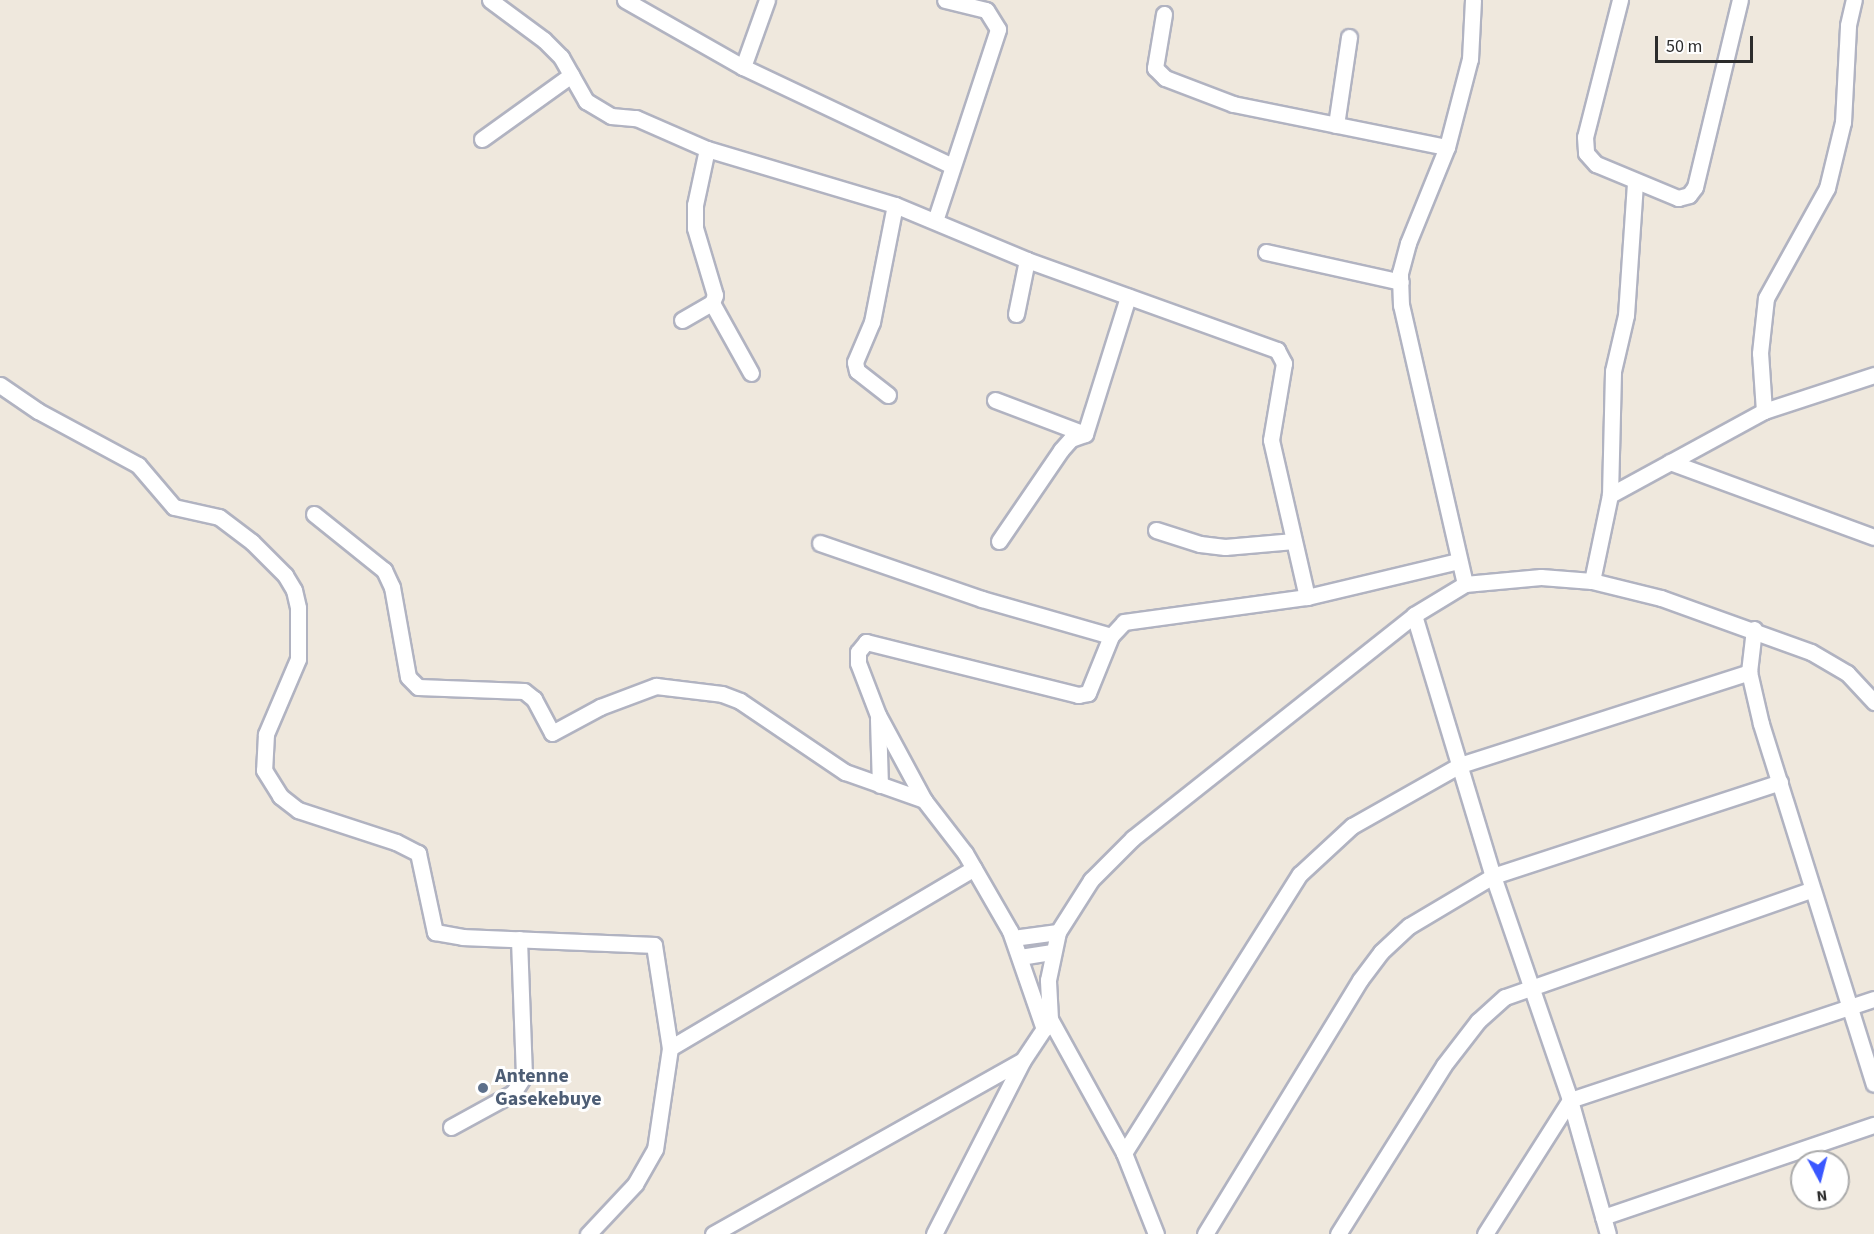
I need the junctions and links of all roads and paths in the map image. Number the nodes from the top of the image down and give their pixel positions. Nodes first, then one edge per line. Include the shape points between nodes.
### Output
1 (490, 0) edge
2 (625, 0) edge
3 (767, 0) edge
4 (945, 0) edge
5 (1473, 0) edge
6 (1620, 0) edge
7 (1740, 0) edge
8 (1854, 0) edge
9 (1164, 14) dead end
10 (1349, 37) dead end
11 (743, 67) junction
12 (571, 75) junction
13 (1336, 125) junction
14 (482, 139) dead end
15 (1447, 147) junction
16 (707, 148) junction
17 (952, 166) junction
18 (1635, 182) junction
19 (895, 205) junction
20 (935, 222) junction
21 (1266, 252) dead end
22 (1027, 260) junction
23 (1401, 282) junction
24 (1128, 297) junction
25 (712, 303) junction
26 (1016, 314) dead end
27 (682, 320) dead end
28 (751, 373) dead end
29 (1874, 375) edge
30 (0, 385) edge
31 (888, 395) dead end
32 (995, 400) dead end
33 (1764, 411) junction
34 (1085, 434) junction
35 (1670, 462) junction
36 (1610, 495) junction
37 (314, 514) dead end
38 (1156, 530) dead end
39 (1874, 537) edge
40 (999, 541) dead end
41 (1294, 541) junction
42 (820, 543) dead end
43 (1458, 561) junction
44 (1592, 581) junction
45 (1465, 584) junction
46 (1307, 597) junction
47 (1414, 615) junction
48 (1754, 629) junction
49 (1111, 636) junction
50 (1749, 672) junction
51 (1874, 702) edge
52 (878, 715) junction
53 (1460, 765) junction
54 (1780, 782) junction
55 (880, 785) junction
56 (924, 800) junction
57 (974, 868) junction
58 (1493, 876) junction
59 (1811, 890) junction
60 (1058, 932) junction
61 (1013, 938) junction
62 (519, 939) junction
63 (1051, 952) junction
64 (1020, 957) junction
65 (1531, 986) junction
66 (1874, 999) edge
67 (1850, 1007) junction
68 (1047, 1024) junction
69 (670, 1048) junction
70 (1023, 1060) junction
71 (1874, 1084) edge
72 (1570, 1100) junction
73 (1874, 1125) edge
74 (451, 1126) dead end
75 (1124, 1153) junction
76 (1603, 1217) junction
77 (588, 1234) edge
78 (713, 1234) edge
79 (934, 1234) edge
80 (1156, 1234) edge
81 (1205, 1234) edge
82 (1338, 1234) edge
83 (1485, 1234) edge
84 (1608, 1234) edge

1 - 12 street via 544,40
2 - 11 street
3 - 11 street
4 - 17 street via 986,9 998,29
5 - 15 street via 1470,59
6 - 18 street via 1585,137 1586,153 1596,164
7 - 18 street via 1695,187 1689,195 1678,198
8 - 33 street via 1848,25 1843,122 1827,188 1766,298 1760,352
9 - 13 street via 1155,68 1165,78 1233,104
10 - 13 street
11 - 17 street
12 - 14 street
12 - 16 street via 586,101 611,116 636,118
13 - 15 street
15 - 23 street via 1408,243
16 - 19 street
16 - 25 street via 695,205 695,228 715,295
17 - 20 street
18 - 36 street via 1626,315 1613,371
19 - 20 street
19 - 31 street via 872,322 855,362 857,371
20 - 22 street
21 - 23 street
22 - 24 street
22 - 26 street
23 - 43 street via 1401,305 1443,479
24 - 34 street
24 - 41 street via 1282,354 1278,412 1271,440
25 - 27 street
25 - 28 street
29 - 33 street
30 - 62 street via 38,411 138,465 174,507 219,517 252,542 285,575 298,608 299,647 295,671 266,734 262,754 270,785 298,810 418,853 435,932
32 - 34 street
33 - 35 street
34 - 40 street via 1071,439 1061,450
35 - 36 street
35 - 39 street
36 - 44 street
37 - 55 street via 384,570 392,587 408,677 418,687 524,691 534,699 552,733 600,707 656,686 723,694 740,701 845,772
38 - 41 street via 1200,544 1226,547
41 - 46 street
42 - 49 street via 982,599
43 - 45 street
43 - 46 street
44 - 45 street via 1541,577
44 - 48 street
45 - 47 street
46 - 49 street via 1124,622
47 - 53 street
47 - 60 street via 1133,838 1090,880
48 - 50 street
48 - 51 street via 1811,652 1847,673
49 - 52 street via 1088,693 1078,695 866,642 858,652 858,663
50 - 53 street
50 - 54 street
52 - 55 street
52 - 56 street
53 - 58 street
53 - 75 street via 1352,826 1300,874
54 - 58 street
54 - 59 street
55 - 56 street
56 - 57 street
57 - 61 street
57 - 69 street
58 - 65 street
58 - 81 street via 1409,926 1381,952
59 - 65 street
59 - 67 street
60 - 61 street
60 - 63 street
61 - 64 street
62 - 69 street via 654,945
62 - 74 street via 524,1076 513,1094
63 - 64 street
63 - 68 street
64 - 68 street
65 - 72 street
65 - 82 street via 1504,997 1478,1021 1444,1065
66 - 67 street
67 - 71 street
67 - 72 street
68 - 70 street
68 - 75 street
69 - 77 street via 655,1149 648,1166
70 - 78 street
70 - 79 street
72 - 76 street
72 - 83 street
73 - 76 street
75 - 80 street
76 - 84 street

